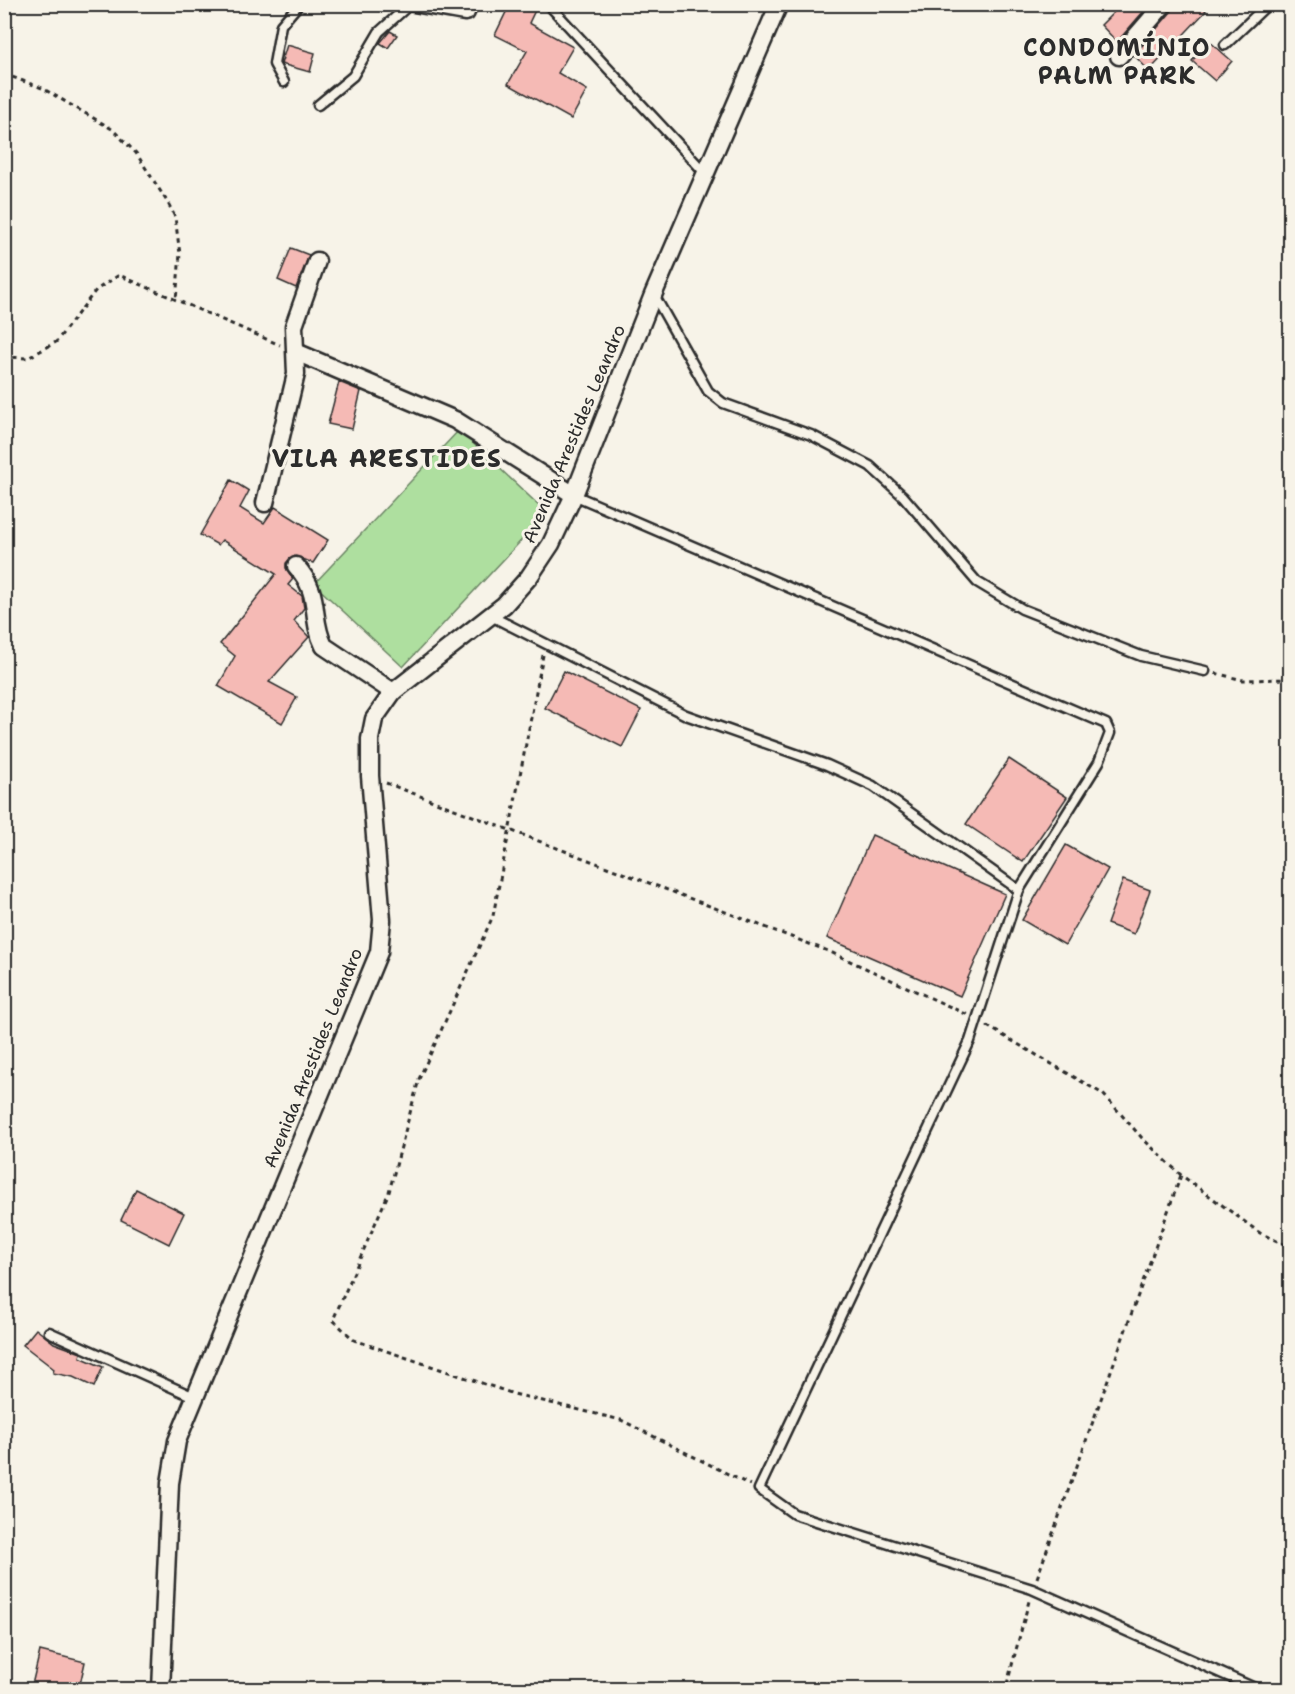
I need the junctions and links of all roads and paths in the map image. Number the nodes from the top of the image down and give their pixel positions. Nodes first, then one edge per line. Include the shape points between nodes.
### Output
1 (298, 4) edge
2 (474, 4) edge
3 (548, 4) edge
4 (779, 4) edge
5 (1164, 4) edge
6 (1268, 4) edge
7 (410, 5) edge
8 (1225, 45) dead end
9 (1119, 56) dead end
10 (4, 74) edge
11 (284, 82) dead end
12 (318, 105) dead end
13 (707, 175) junction
14 (317, 261) dead end
15 (653, 295) junction
16 (176, 300) junction
17 (296, 352) junction
18 (4, 357) edge
19 (573, 495) junction
20 (265, 503) dead end
21 (296, 566) dead end
22 (491, 616) junction
23 (545, 644) junction
24 (1205, 671) joint
25 (1290, 679) edge
26 (393, 692) junction
27 (370, 776) junction
28 (511, 831) junction
29 (1019, 890) junction
30 (977, 1020) junction
31 (1181, 1175) junction
32 (1290, 1247) edge
33 (49, 1332) dead end
34 (194, 1397) junction
35 (759, 1489) junction
36 (1032, 1589) junction
37 (1007, 1684) dead end
38 (161, 1689) edge
39 (1259, 1689) edge

1 - 11 lane via 281,25 274,64
2 - 7 lane via 465,16
3 - 13 lane
4 - 13 street, Avenida Arestides Leandro
5 - 9 street
6 - 8 lane
7 - 12 lane via 379,32 353,76
10 - 16 path via 42,88 112,129 136,153 174,217 180,254
13 - 15 street, Avenida Arestides Leandro
14 - 17 street via 294,326
15 - 19 street, Avenida Arestides Leandro
15 - 24 lane via 715,399 811,435 870,466 903,496 977,582 1022,609 1130,652
16 - 17 path
16 - 18 path via 119,275 96,290 56,342 28,358
17 - 19 street via 455,420
17 - 20 street via 294,387
19 - 22 street, Avenida Arestides Leandro via 539,563
19 - 29 lane via 1106,724 1110,733 1099,762
21 - 26 street via 312,586 324,646
22 - 23 lane
22 - 26 street, Avenida Arestides Leandro
23 - 28 path
23 - 29 lane via 686,715 827,765 873,786
24 - 25 path via 1243,680
26 - 27 street, Avenida Arestides Leandro via 379,708 371,729
27 - 28 path
27 - 34 street, Avenida Arestides Leandro via 382,920 379,952
28 - 30 path via 828,951
28 - 35 path via 493,916 419,1079 389,1192 333,1320 354,1340 514,1394 621,1420
29 - 30 lane
30 - 31 path via 1103,1094
30 - 35 lane
31 - 32 path via 1260,1233
31 - 36 path
33 - 34 lane
34 - 38 street, Avenida Arestides Leandro via 177,1441 170,1483
35 - 36 lane via 794,1514
36 - 37 path
36 - 39 lane

